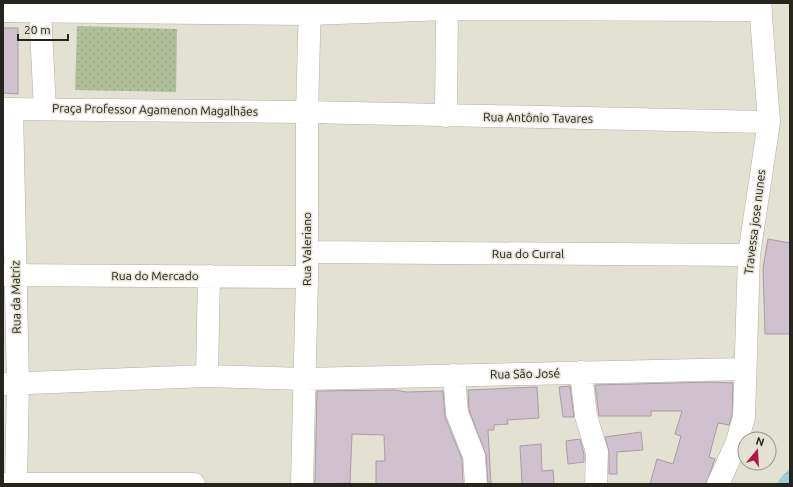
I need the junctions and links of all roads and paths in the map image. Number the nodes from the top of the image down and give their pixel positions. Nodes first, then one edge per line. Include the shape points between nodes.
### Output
1 (448, 6) edge
2 (761, 6) edge
3 (10, 8) edge
4 (310, 9) edge
5 (40, 10) junction
6 (8, 109) edge
7 (45, 109) junction
8 (307, 112) junction
9 (446, 116) junction
10 (769, 122) junction
11 (307, 252) junction
12 (749, 255) junction
13 (9, 275) edge
14 (209, 276) junction
15 (307, 277) junction
16 (10, 341) edge
17 (744, 369) junction
18 (581, 372) junction
19 (454, 375) junction
20 (207, 376) junction
21 (305, 379) junction
22 (11, 384) edge
23 (3, 484) edge
24 (16, 484) edge
25 (92, 484) edge
26 (194, 484) edge
27 (302, 484) edge
28 (476, 484) edge
29 (596, 484) edge
30 (718, 484) edge

1 - 2 street
1 - 4 street
1 - 9 street
2 - 10 street, Travessa jose nunes
3 - 5 street
4 - 5 street
4 - 8 street, Rua Valeriano
5 - 7 street
6 - 7 street, Praça Professor Agamenon Magalhães
6 - 13 street, Rua da Matriz
7 - 8 street, Praça Professor Agamenon Magalhães
8 - 9 street, Rua Antônio Tavares
8 - 11 street, Rua Valeriano
9 - 10 street, Rua Antônio Tavares
10 - 12 street, Travessa jose nunes
11 - 12 street, Rua do Curral
11 - 15 street, Rua Valeriano
12 - 17 street, Travessa jose nunes
13 - 14 street, Rua do Mercado
13 - 16 street, Rua da Matriz
14 - 15 street, Rua do Mercado
14 - 20 street
15 - 21 street, Rua Valeriano
16 - 22 street, Rua da Matriz
17 - 18 street, Rua São José
17 - 30 street, Travessa jose nunes via 744,417 737,442
18 - 19 street, Rua São José
18 - 29 street via 586,416 598,452
19 - 21 street, Rua São José
19 - 28 street via 457,413 474,456
20 - 21 street, Rua São José
20 - 22 street, Rua São José
21 - 27 street, Rua Valeriano
22 - 24 street, Rua da Matriz
23 - 24 street
24 - 25 street
25 - 26 street

